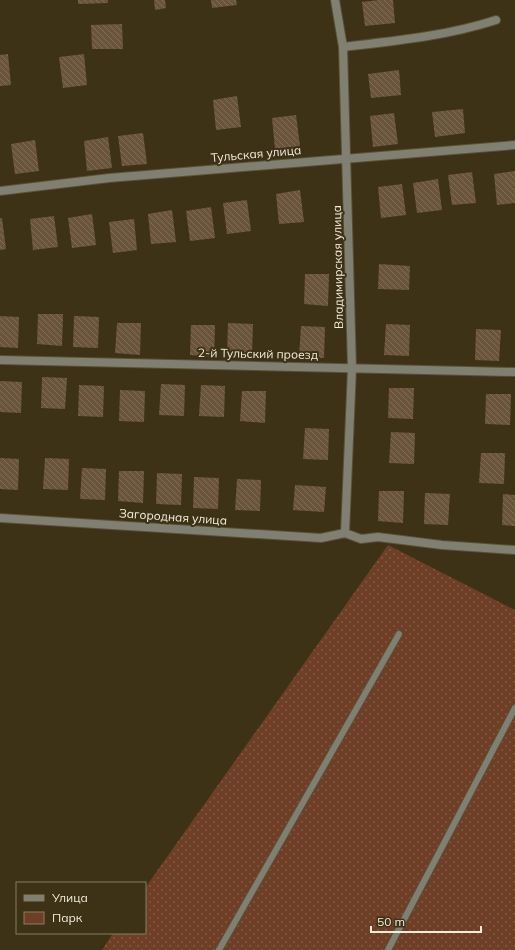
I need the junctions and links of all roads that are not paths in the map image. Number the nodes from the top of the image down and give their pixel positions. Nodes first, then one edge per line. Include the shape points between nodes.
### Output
1 (336, 0) edge
2 (496, 20) dead end
3 (343, 47) junction
4 (515, 145) edge
5 (347, 159) junction
6 (0, 191) edge
7 (0, 360) edge
8 (352, 368) junction
9 (515, 372) edge
10 (0, 518) edge
11 (345, 533) junction
12 (515, 550) edge
13 (399, 634) dead end
14 (515, 708) edge
15 (219, 950) edge
16 (388, 950) edge

1 - 3 street, Владимирская улица
2 - 3 street via 470,28
3 - 5 street, Владимирская улица
4 - 5 street, Тульская улица
5 - 6 street, Тульская улица via 109,178
5 - 8 street, Владимирская улица
7 - 8 street, 2-й Тульский проезд
8 - 9 street, 2-й Тульский проезд
8 - 11 street, Владимирская улица
10 - 11 street, Загородная улица via 320,538
11 - 12 street via 361,539 378,537
13 - 15 lane
14 - 16 lane

